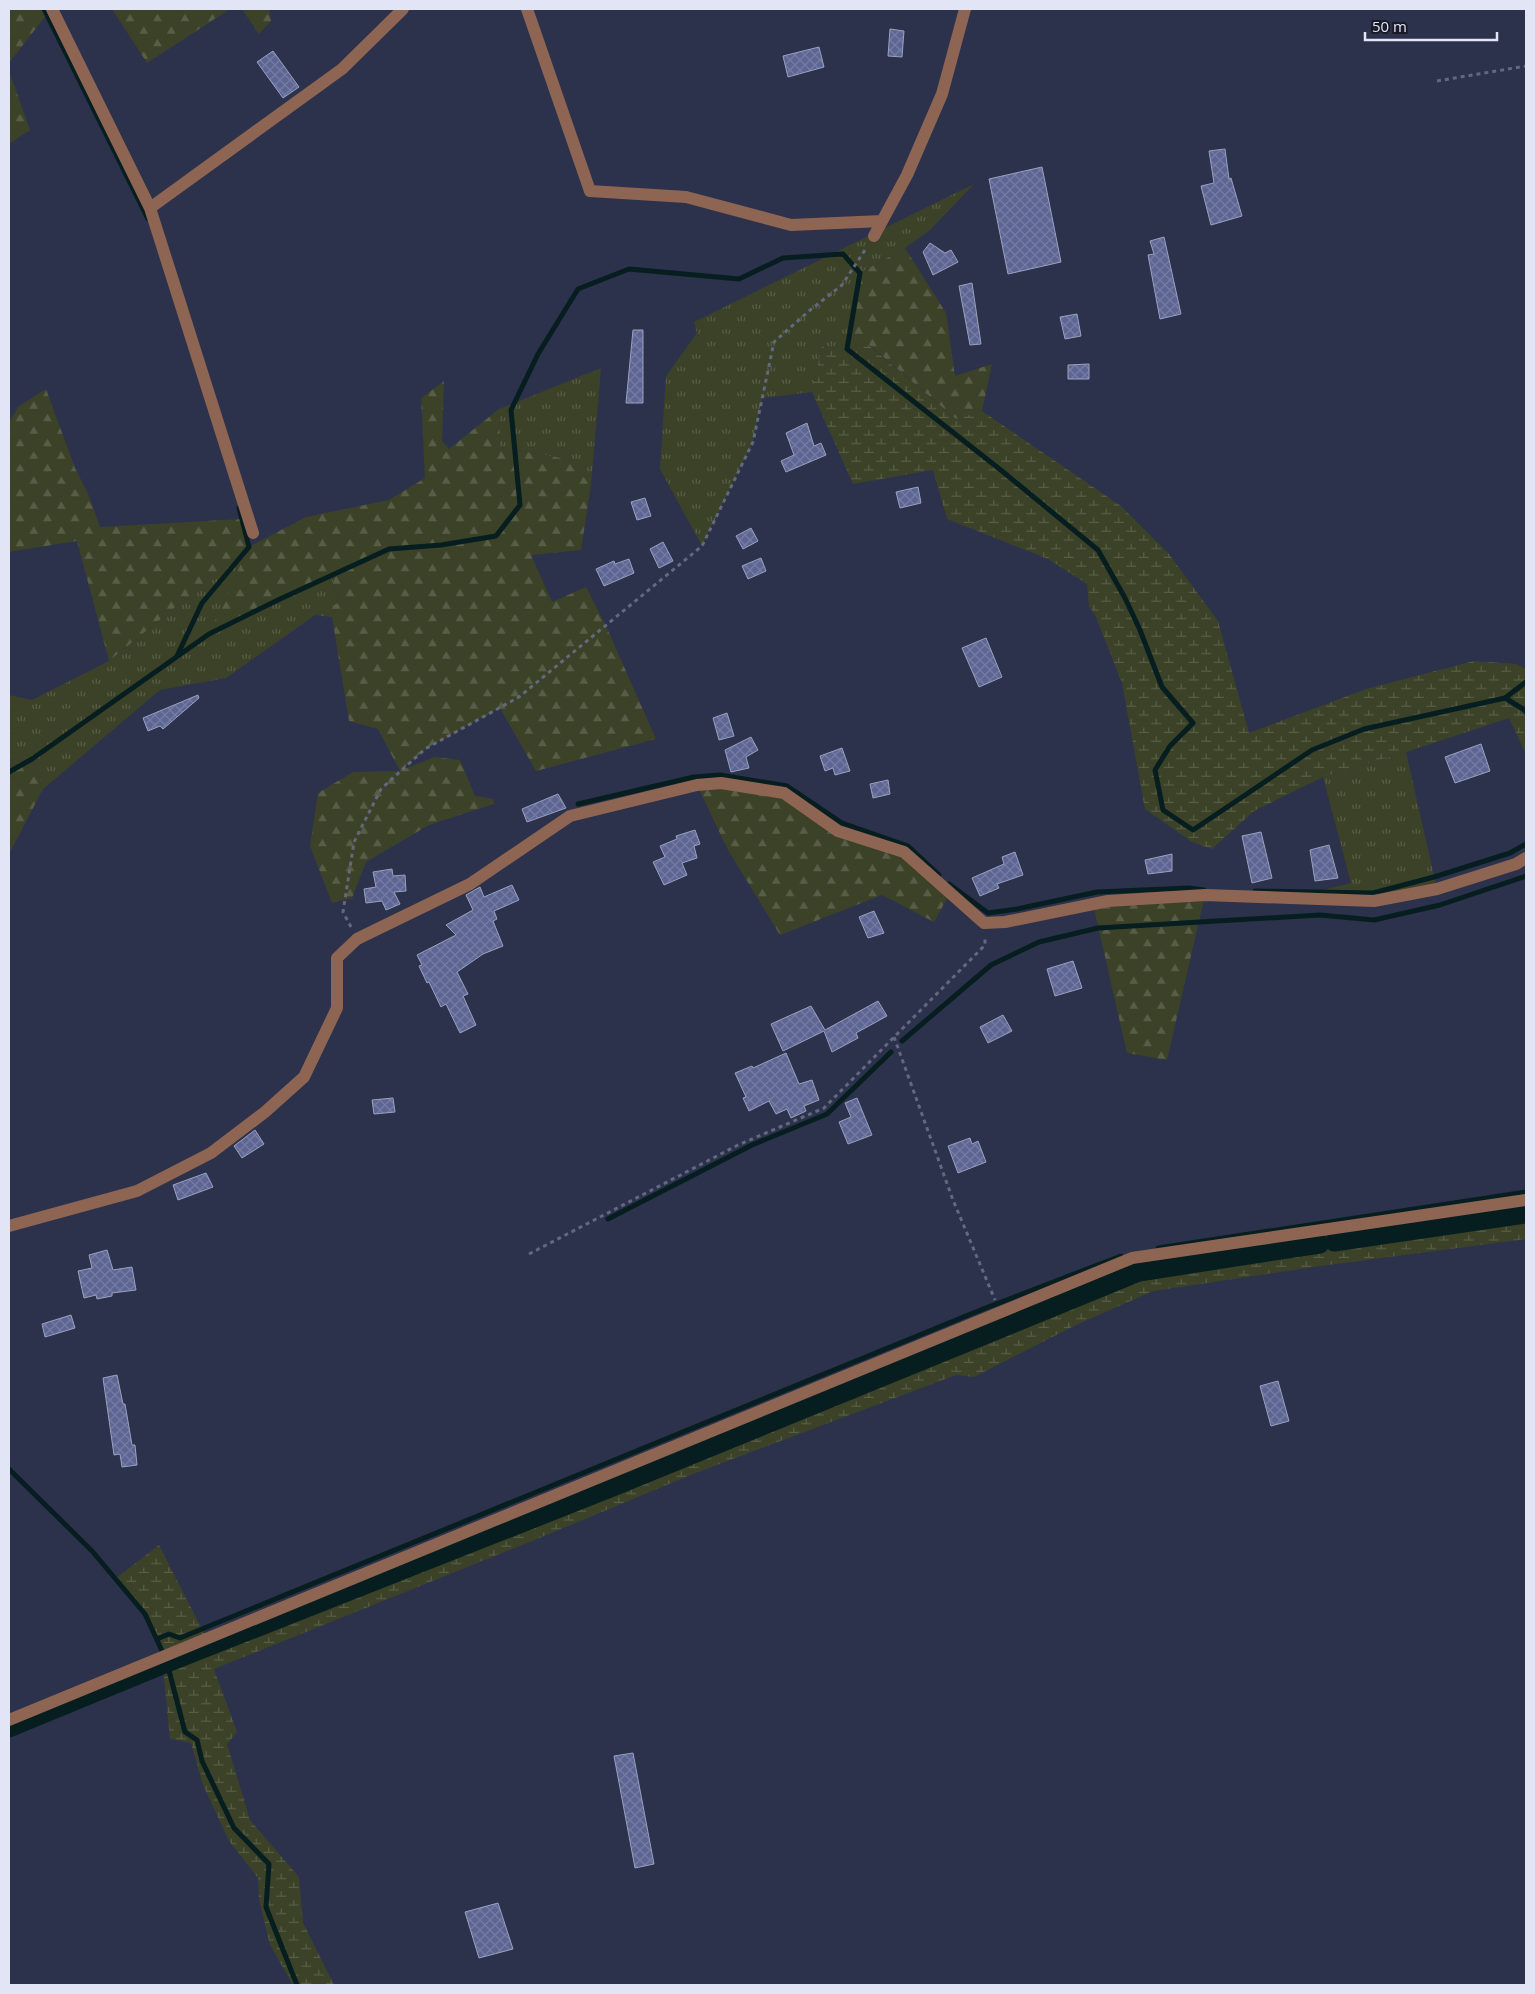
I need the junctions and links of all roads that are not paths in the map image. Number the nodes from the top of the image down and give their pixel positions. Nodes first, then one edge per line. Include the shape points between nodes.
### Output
1 (52, 9) edge
2 (403, 9) edge
3 (527, 9) edge
4 (965, 9) edge
5 (150, 208) junction
6 (882, 221) junction
7 (874, 236) road end
8 (254, 532) dead end
9 (1526, 858) edge
10 (1526, 1200) edge
11 (9, 1226) edge
12 (9, 1720) edge

1 - 5 street
2 - 5 street via 342,68
3 - 6 street via 590,191 686,197 791,224
4 - 6 street via 942,94 907,175
5 - 8 street
6 - 7 street
9 - 11 street via 1437,889 1374,901 1205,895 1108,901 1005,922 984,922 904,852 838,831 784,793 720,783 697,785 570,816 470,884 357,939 337,958 337,1008 304,1077 265,1112 211,1153 137,1190
10 - 12 street via 1132,1258

